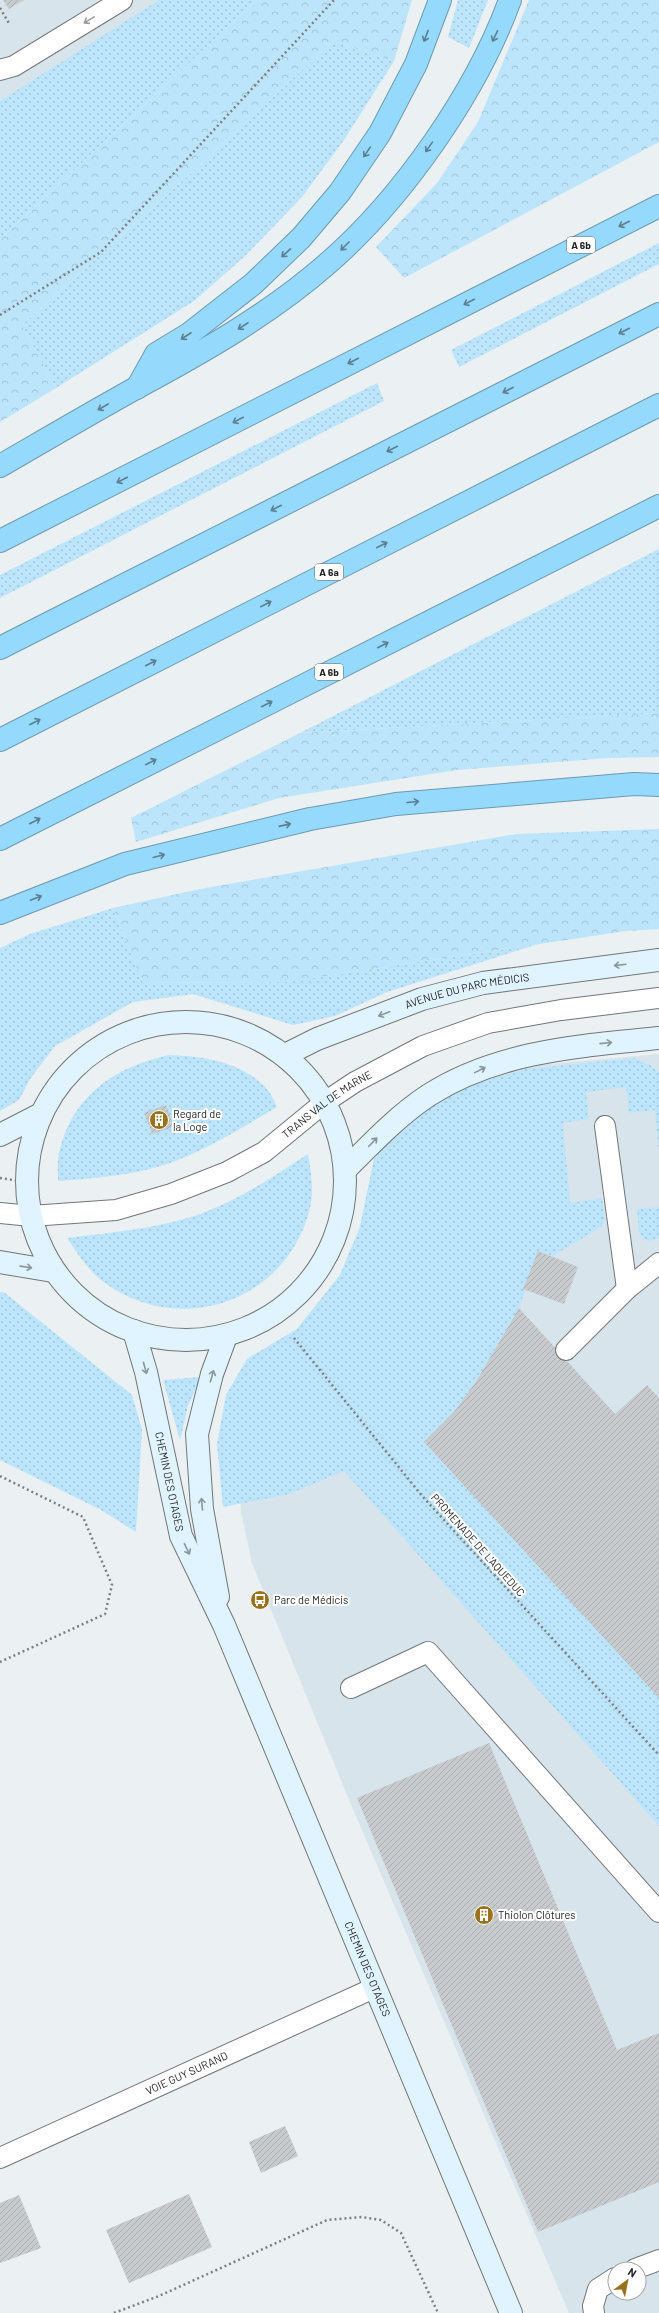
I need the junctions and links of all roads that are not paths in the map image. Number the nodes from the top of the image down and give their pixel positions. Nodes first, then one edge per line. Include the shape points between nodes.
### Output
1 (122, 0) edge
2 (440, 0) edge
3 (510, 0) edge
4 (0, 70) edge
5 (659, 206) edge
6 (659, 314) edge
7 (137, 388) junction
8 (659, 405) edge
9 (0, 466) edge
10 (659, 506) edge
11 (0, 541) edge
12 (0, 648) edge
13 (0, 740) edge
14 (659, 785) edge
15 (0, 839) edge
16 (0, 913) edge
17 (659, 960) edge
18 (659, 998) edge
19 (659, 1038) edge
20 (285, 1055) junction
21 (325, 1102) junction
22 (41, 1114) junction
23 (605, 1126) dead end
24 (0, 1135) edge
25 (345, 1170) junction
26 (0, 1213) edge
27 (31, 1216) junction
28 (0, 1262) edge
29 (659, 1263) edge
30 (53, 1271) junction
31 (627, 1289) junction
32 (134, 1331) junction
33 (226, 1336) junction
34 (566, 1350) dead end
35 (224, 1625) junction
36 (351, 1688) dead end
37 (659, 1912) edge
38 (374, 1988) junction
39 (0, 2158) edge
40 (659, 2260) edge
41 (647, 2264) edge
42 (607, 2283) edge
43 (511, 2313) edge
44 (594, 2313) edge

1 -> 4 lane via 14,66
2 -> 7 highway via 416,64 380,133 340,192 301,238 253,284 189,334 156,354
3 -> 7 highway via 502,24 466,95 419,163 373,218 327,264 272,307
5 -> 11 highway, A 6b
6 -> 12 highway
7 -> 9 highway
13 -> 8 highway, A 6a
15 -> 10 highway, A 6b
16 -> 14 highway via 126,864 310,819 396,804 634,784
17 -> 20 street, AVENUE DU PARC MÉDICIS via 483,983 422,999 317,1039
18 - 21 lane, TRANS VAL DE MARNE via 561,1010 488,1023 423,1046 355,1082
25 -> 19 street via 381,1133 429,1095 485,1068 538,1052
20 - 21 street via 307,1077
20 - 22 street via 249,1035 210,1023 169,1022 129,1032 93,1051 63,1079
21 - 25 street via 339,1135
21 - 27 lane, TRANS VAL DE MARNE via 264,1152 226,1172 171,1194 116,1210
22 - 24 street
22 - 27 street via 28,1164 35,1184
23 - 31 lane
25 - 33 street via 343,1212 330,1252 306,1286 274,1314
26 - 27 lane, TRANS VAL DE MARNE
27 - 30 street
28 -> 30 street
29 - 31 lane
30 - 32 street via 73,1292 102,1315
31 - 34 lane
32 - 33 street via 176,1339
32 -> 35 street, CHEMIN DES OTAGES via 146,1372 181,1536
35 -> 33 street, CHEMIN DES OTAGES via 202,1509 197,1434 212,1374
35 - 38 street, CHEMIN DES OTAGES
36 - 37 lane via 428,1652
38 - 39 lane, VOIE GUY SURAND
38 - 43 street, CHEMIN DES OTAGES
40 - 41 lane
42 - 44 lane via 598,2289 593,2306

